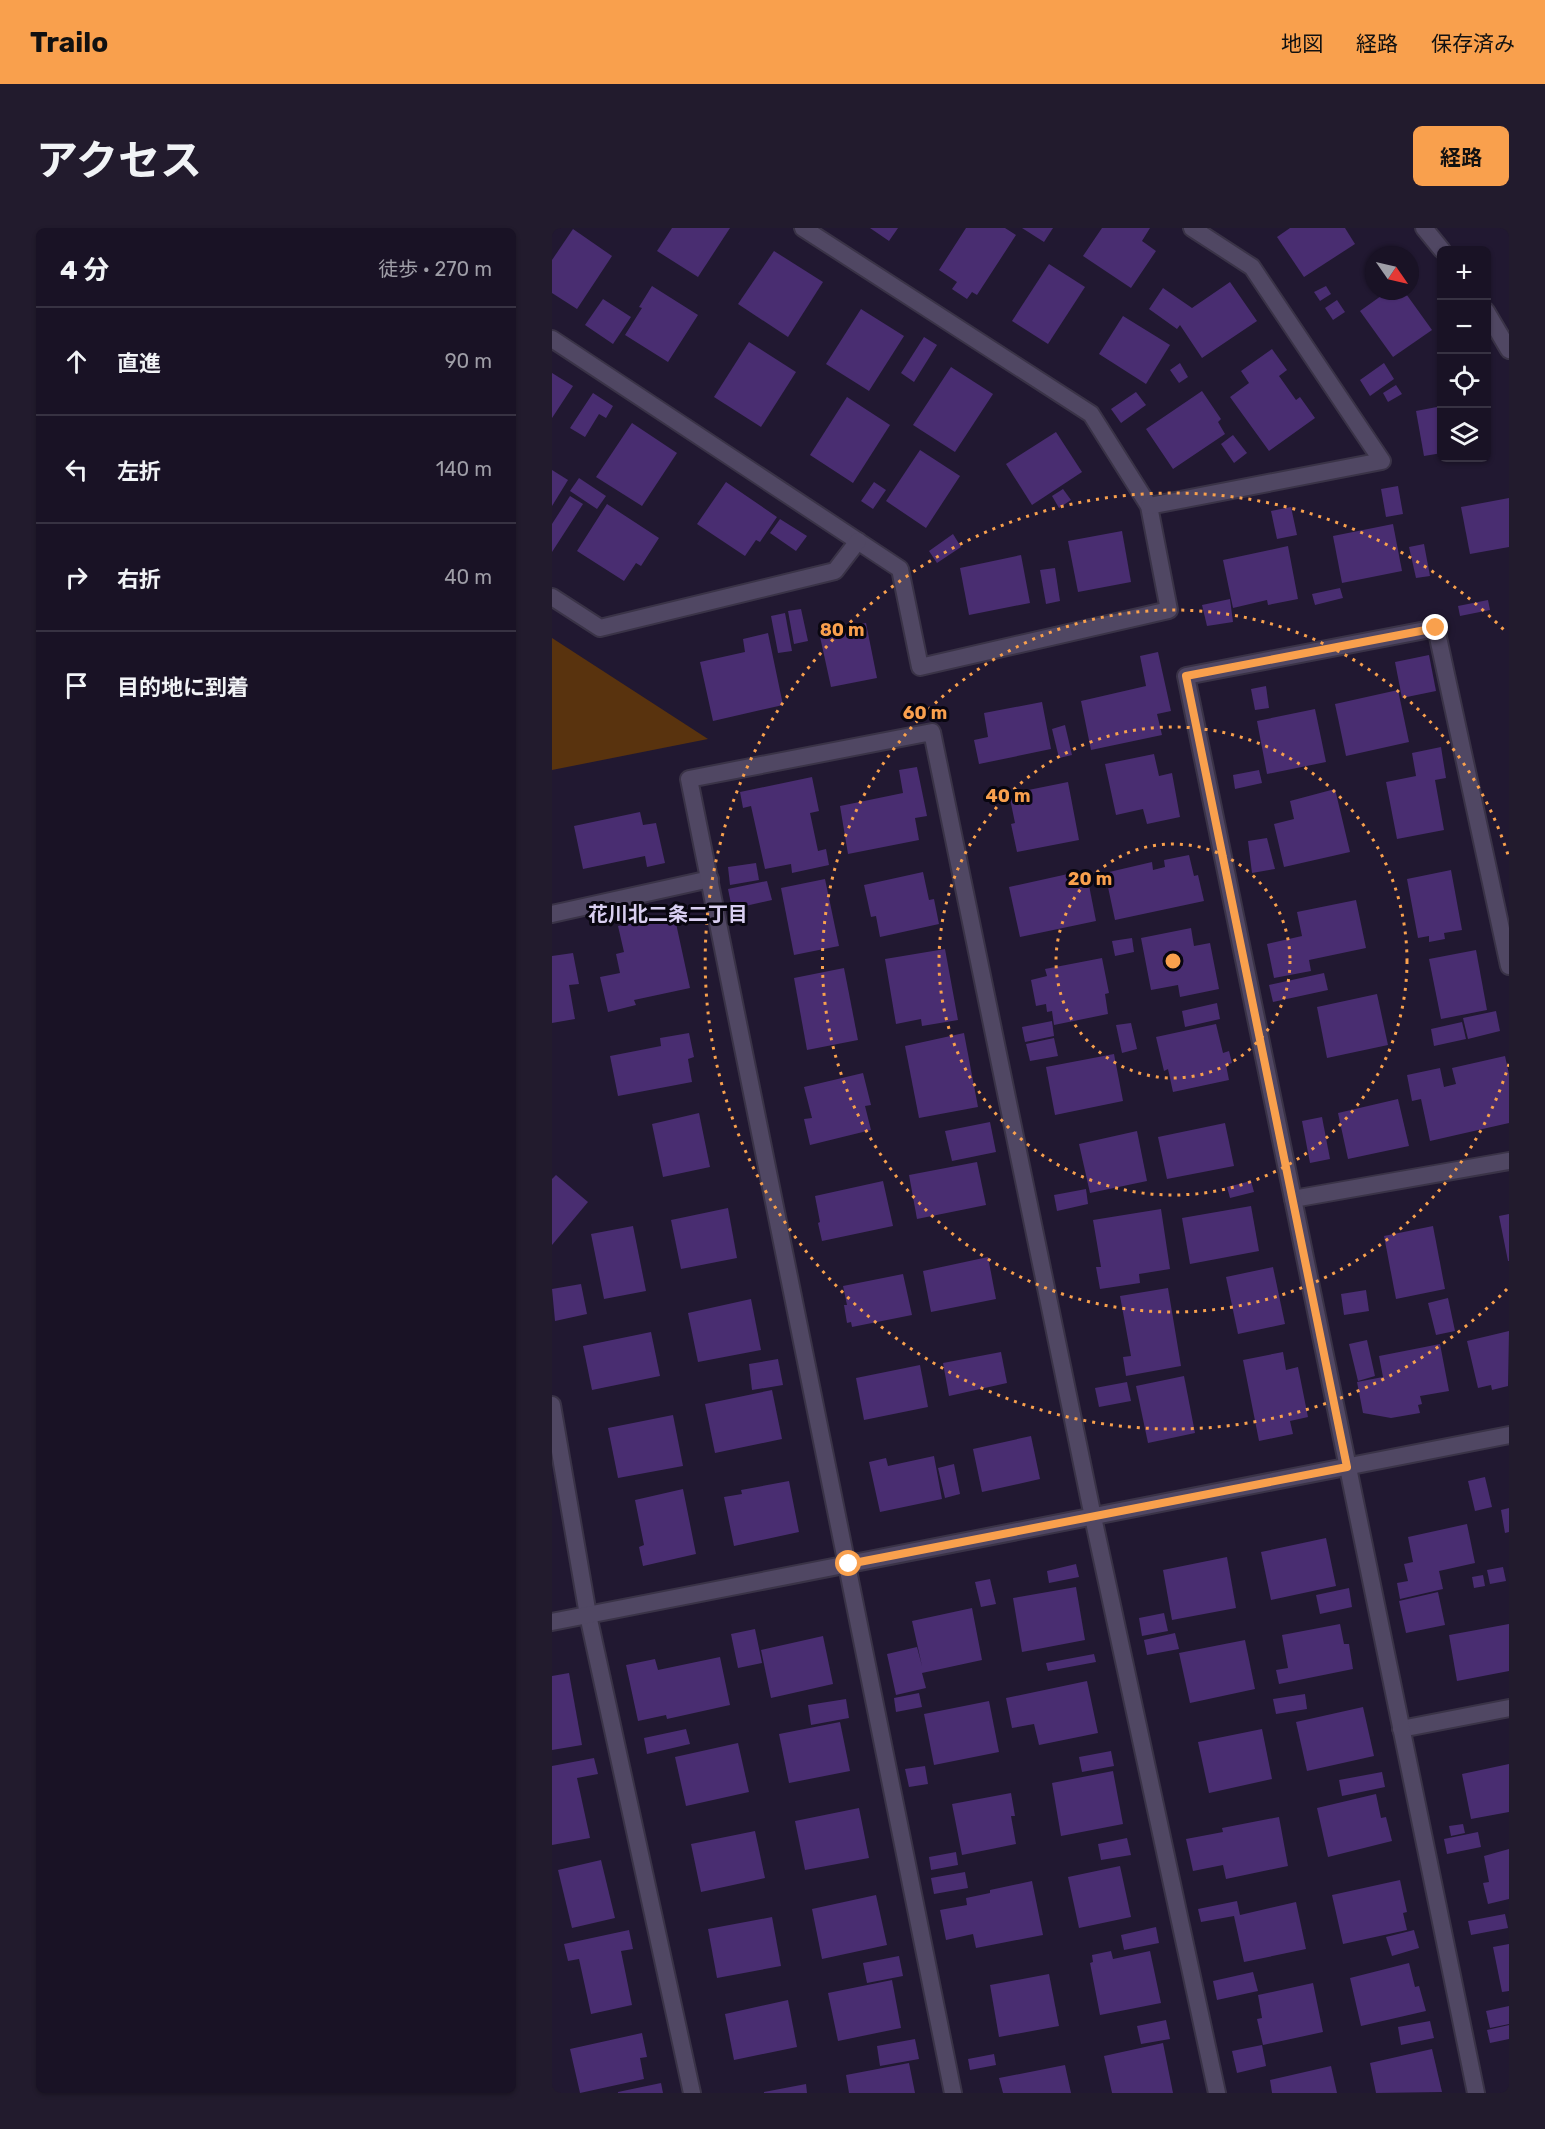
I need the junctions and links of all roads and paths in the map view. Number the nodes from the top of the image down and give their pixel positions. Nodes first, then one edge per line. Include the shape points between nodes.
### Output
1 (803, 228) edge
2 (1192, 228) edge
3 (1424, 228) edge
4 (1439, 246) edge
5 (1491, 319) edge
6 (552, 339) edge
7 (1509, 350) edge
8 (1149, 506) junction
9 (858, 542) junction
10 (552, 597) edge
11 (710, 879) junction
12 (552, 914) edge
13 (1509, 966) edge
14 (1509, 1161) edge
15 (1293, 1199) junction
16 (552, 1405) edge
17 (1509, 1435) edge
18 (1347, 1467) junction
19 (1093, 1516) junction
20 (849, 1564) junction
21 (588, 1615) junction
22 (552, 1622) edge
23 (1509, 1708) edge
24 (1401, 1729) junction
25 (692, 2093) edge
26 (953, 2093) edge
27 (1217, 2093) edge
28 (1476, 2093) edge

1 - 8 street via 1091,414
2 - 8 street via 1252,267 1382,461
3 - 4 street
5 - 7 street
6 - 9 street
8 - 9 street via 1169,610 920,667 900,569
9 - 10 street via 836,571 600,628
11 - 12 street
11 - 19 street via 689,779 932,732
11 - 20 street
13 - 15 street via 1436,628 1186,676
14 - 15 street
15 - 18 street
16 - 21 street
17 - 18 street
18 - 19 street
18 - 24 street
19 - 20 street
19 - 27 street
20 - 21 street
20 - 26 street
21 - 22 street
21 - 25 street
23 - 24 street
24 - 28 street

